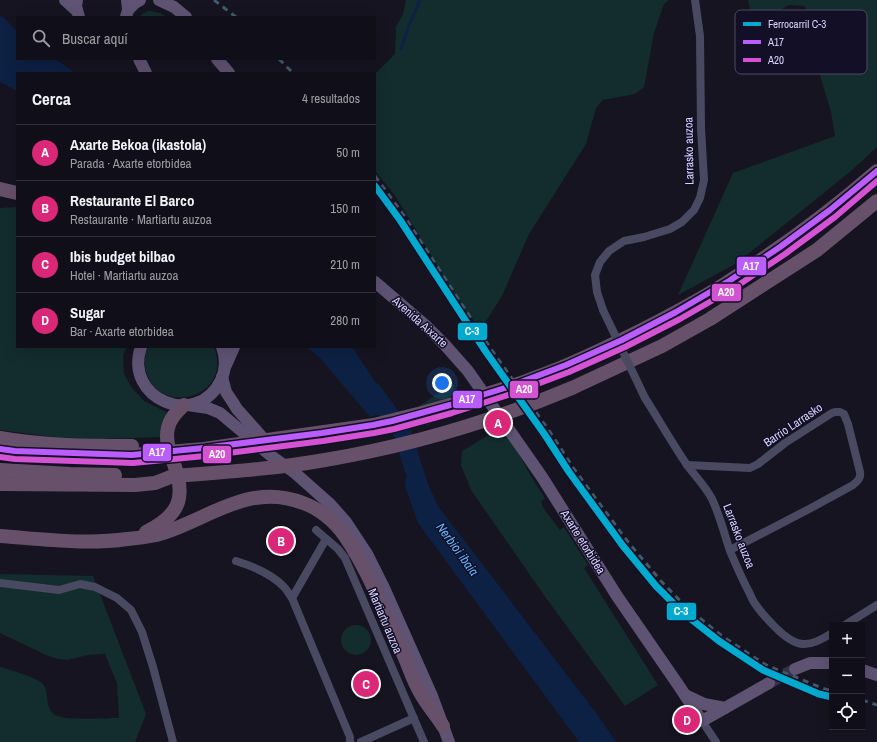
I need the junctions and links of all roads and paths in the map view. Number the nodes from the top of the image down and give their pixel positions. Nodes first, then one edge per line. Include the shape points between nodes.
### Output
1 (65, 0) edge
2 (140, 0) edge
3 (159, 0) edge
4 (696, 0) edge
5 (77, 10) edge
6 (127, 12) edge
7 (185, 16) edge
8 (139, 60) edge
9 (218, 60) edge
10 (146, 72) edge
11 (228, 72) edge
12 (877, 171) edge
13 (0, 189) edge
14 (16, 194) edge
15 (16, 194) edge
16 (0, 197) edge
17 (877, 201) edge
18 (376, 283) edge
19 (141, 348) edge
20 (222, 348) edge
21 (234, 348) edge
22 (463, 364) joint
23 (223, 374) junction
24 (186, 405) junction
25 (0, 438) edge
26 (0, 449) edge
27 (132, 451) junction
28 (687, 465) junction
29 (0, 470) edge
30 (295, 473) junction
31 (134, 480) junction
32 (0, 484) edge
33 (316, 530) dead end
34 (0, 536) edge
35 (135, 538) junction
36 (326, 539) junction
37 (730, 550) junction
38 (236, 561) dead end
39 (0, 583) edge
40 (292, 598) junction
41 (877, 605) edge
42 (850, 622) edge
43 (829, 636) edge
44 (829, 662) edge
45 (795, 669) tunnel mouth
46 (865, 671) edge
47 (877, 676) edge
48 (769, 683) tunnel mouth
49 (686, 695) junction
50 (725, 708) junction
51 (414, 718) junction
52 (702, 721) junction
53 (443, 726) junction
54 (173, 742) edge
55 (350, 742) edge
56 (361, 742) edge
57 (424, 742) edge
58 (449, 742) edge
59 (716, 742) edge

1 - 5 main road
2 - 6 main road
3 - 7 main road
4 - 28 street, Larrasko auzoa, bridge via 700,36 704,180 700,198 694,210 670,229 624,241 608,251 595,275 603,310 645,398
8 - 10 main road
9 - 11 main road
12 - 27 highway, bridge via 785,244 711,292 638,332 563,367 521,383 374,425 204,448 187,445
13 - 14 highway
15 - 16 highway
17 - 31 highway, bridge via 817,250 710,319 662,346 539,402 429,437 324,461
18 - 22 main road, Avenida Aixarte via 445,344
19 - 24 main road via 139,369 147,388 164,402
20 - 23 main road via 225,362
21 - 23 main road
22 - 49 main road, Axarte etorbidea via 542,477 617,596
23 - 24 main road via 209,396
23 - 30 main road via 226,392 234,405
24 - 30 main road via 208,408 220,413
24 - 35 highway via 177,412 168,428 169,452 180,481 176,507 157,527
25 - 27 highway via 17,442
26 - 27 highway
28 - 37 street, Larrasko auzoa via 711,497
28 - 37 street, Barrio Larrasko via 750,468 832,413 844,414 860,472 858,481
29 - 31 highway
30 - 53 main road via 330,504 346,522 367,554 402,627
31 - 32 highway
33 - 36 street, Martiartu auzoa
34 - 35 highway via 85,542
35 - 53 highway via 161,534 238,502 265,496 295,500 320,511 344,535 366,570 420,693
36 - 40 street
36 - 51 street, Martiartu auzoa via 345,558
37 - 43 street, Larrasko auzoa via 755,605 791,641 805,644
38 - 40 street via 273,577
39 - 54 street via 59,590 80,584 95,587 117,598 132,610 153,667
40 - 55 street
41 - 42 street
44 - 45 main road via 810,663
46 - 47 main road
48 - 50 main road
49 - 50 main road via 704,704
49 - 52 main road, Axarte etorbidea
50 - 52 main road
51 - 56 street
51 - 57 street, Martiartu auzoa
52 - 59 street
53 - 58 main road

